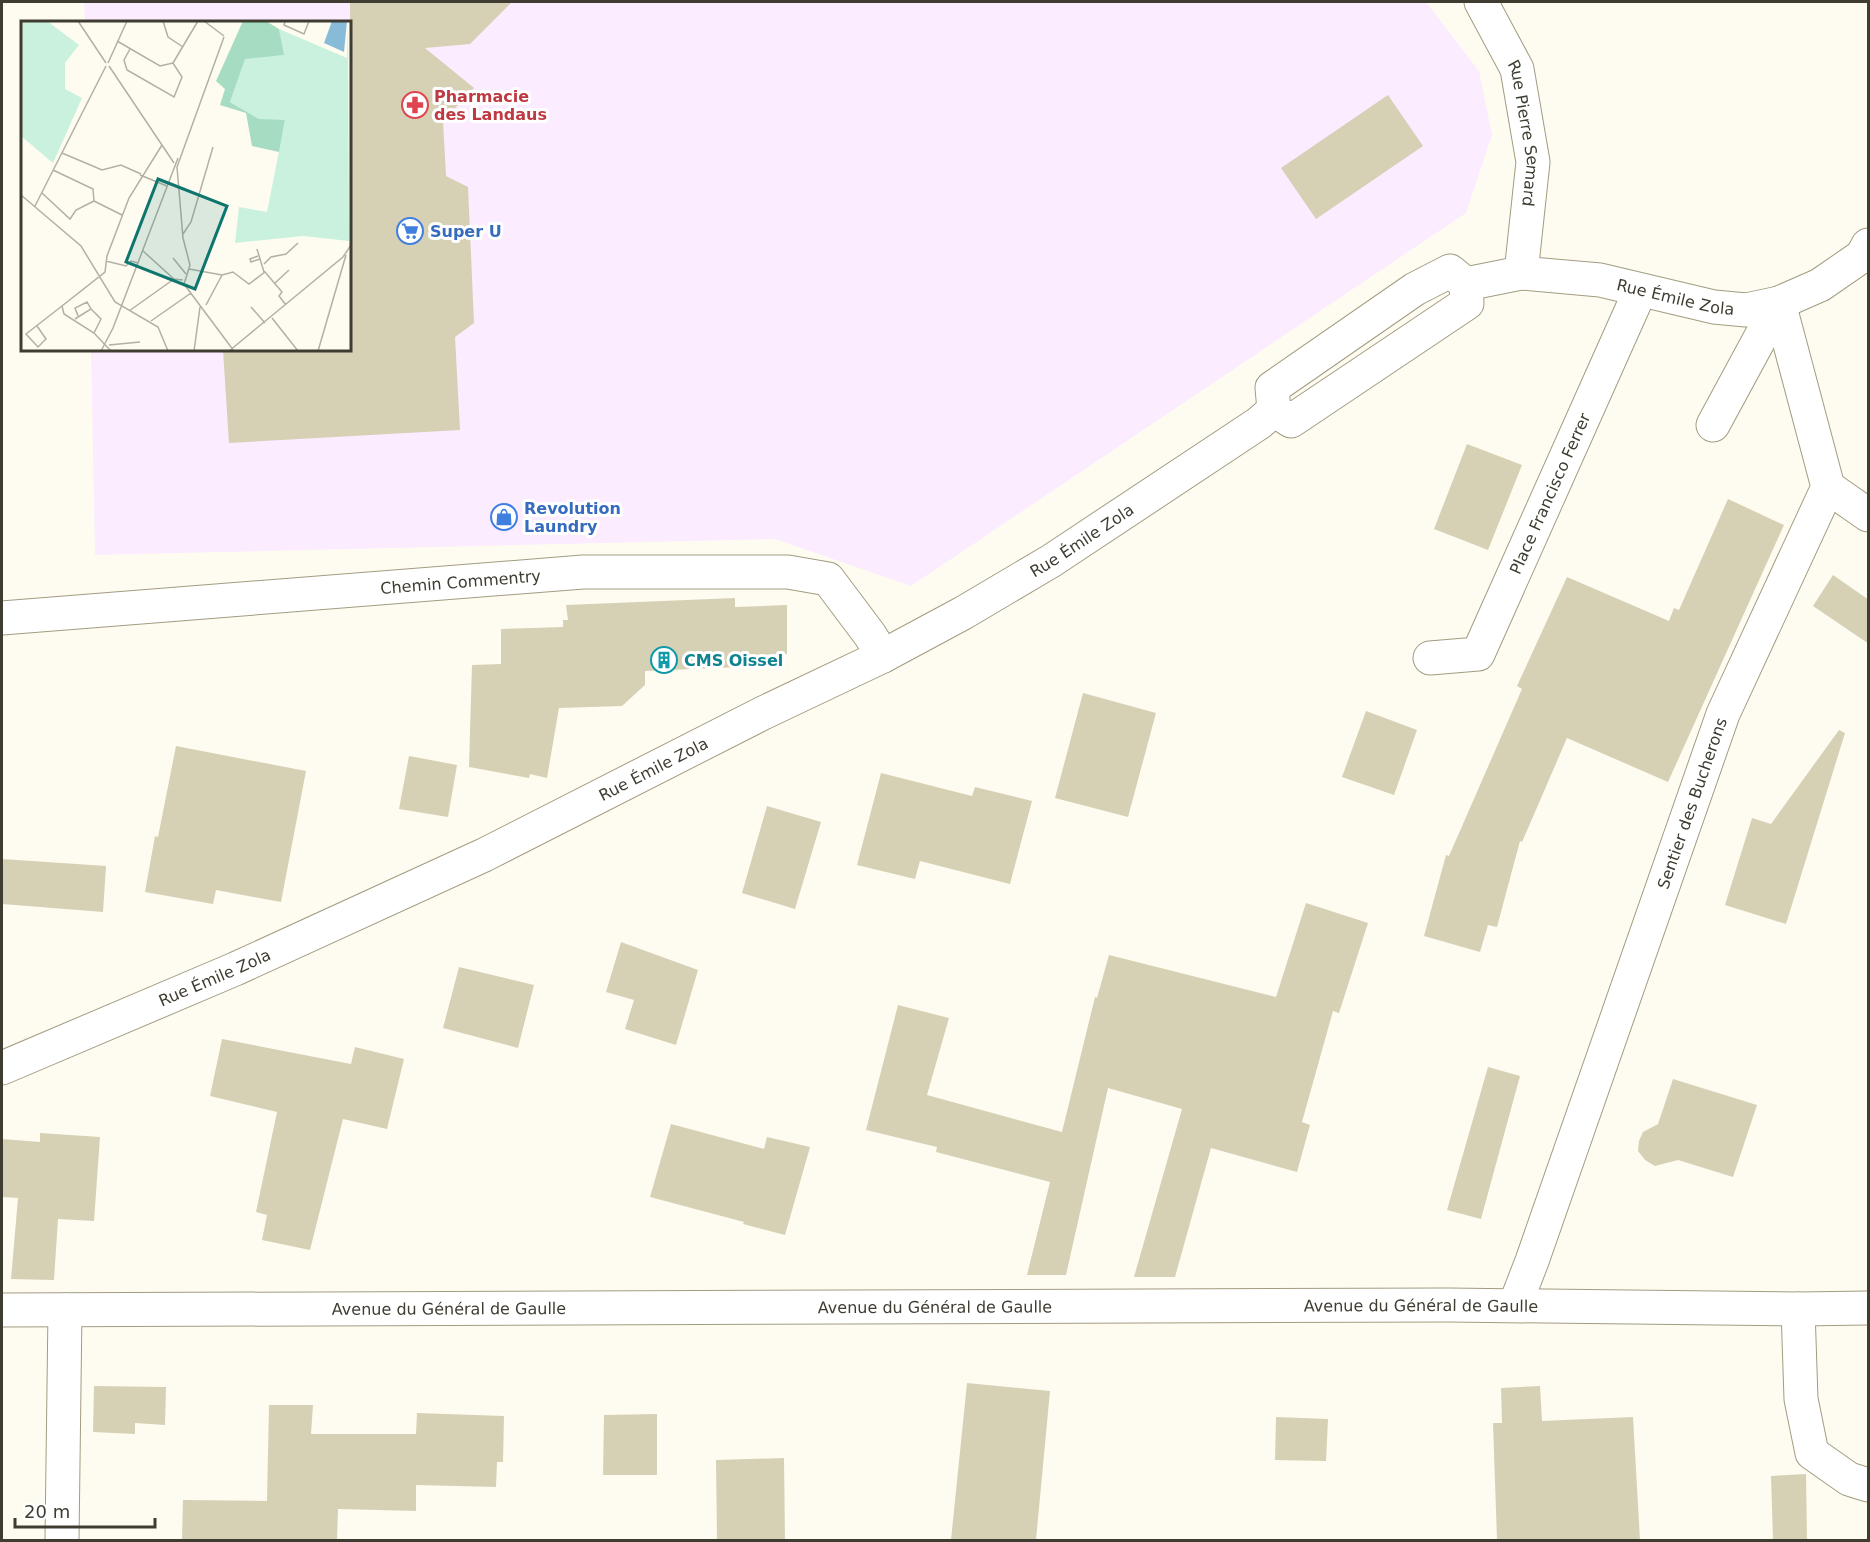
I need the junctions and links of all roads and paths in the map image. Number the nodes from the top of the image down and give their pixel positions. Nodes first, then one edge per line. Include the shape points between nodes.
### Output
1 (1481, 2) edge
2 (1869, 245) edge
3 (1521, 273) junction
4 (1640, 291) junction
5 (1779, 303) junction
6 (1713, 425) dead end
7 (1828, 487) junction
8 (1869, 515) edge
9 (2, 618) edge
10 (883, 656) junction
11 (1430, 658) dead end
12 (2, 1068) edge
13 (1515, 1305) junction
14 (1869, 1308) edge
15 (1798, 1309) junction
16 (2, 1310) edge
17 (65, 1310) junction
18 (1869, 1485) edge
19 (62, 1540) edge

1 - 3 main road, Rue Pierre Semard via 1517,69 1533,162
2 - 5 main road, Rue Émile Zola via 1862,256 1820,285
3 - 4 main road, Rue Émile Zola via 1600,280
3 - 10 main road, Rue Émile Zola via 1466,284 1467,303 1291,421 1274,410 1051,561
4 - 5 main road, Rue Émile Zola via 1714,308 1746,310
4 - 11 main road, Place Francisco Ferrer via 1478,654
5 - 6 main road
5 - 7 main road
7 - 8 main road
7 - 13 main road, Sentier des Bucherons via 1723,714
9 - 10 main road, Chemin Commentry via 583,573 788,572 828,579
10 - 12 main road, Rue Émile Zola via 484,855 235,969
13 - 15 main road, Avenue du Général de Gaulle
13 - 17 main road, Avenue du Général de Gaulle
14 - 15 main road, Avenue du Général de Gaulle
15 - 18 main road via 1801,1399 1812,1453 1849,1479
16 - 17 main road, Avenue du Général de Gaulle
17 - 19 main road

